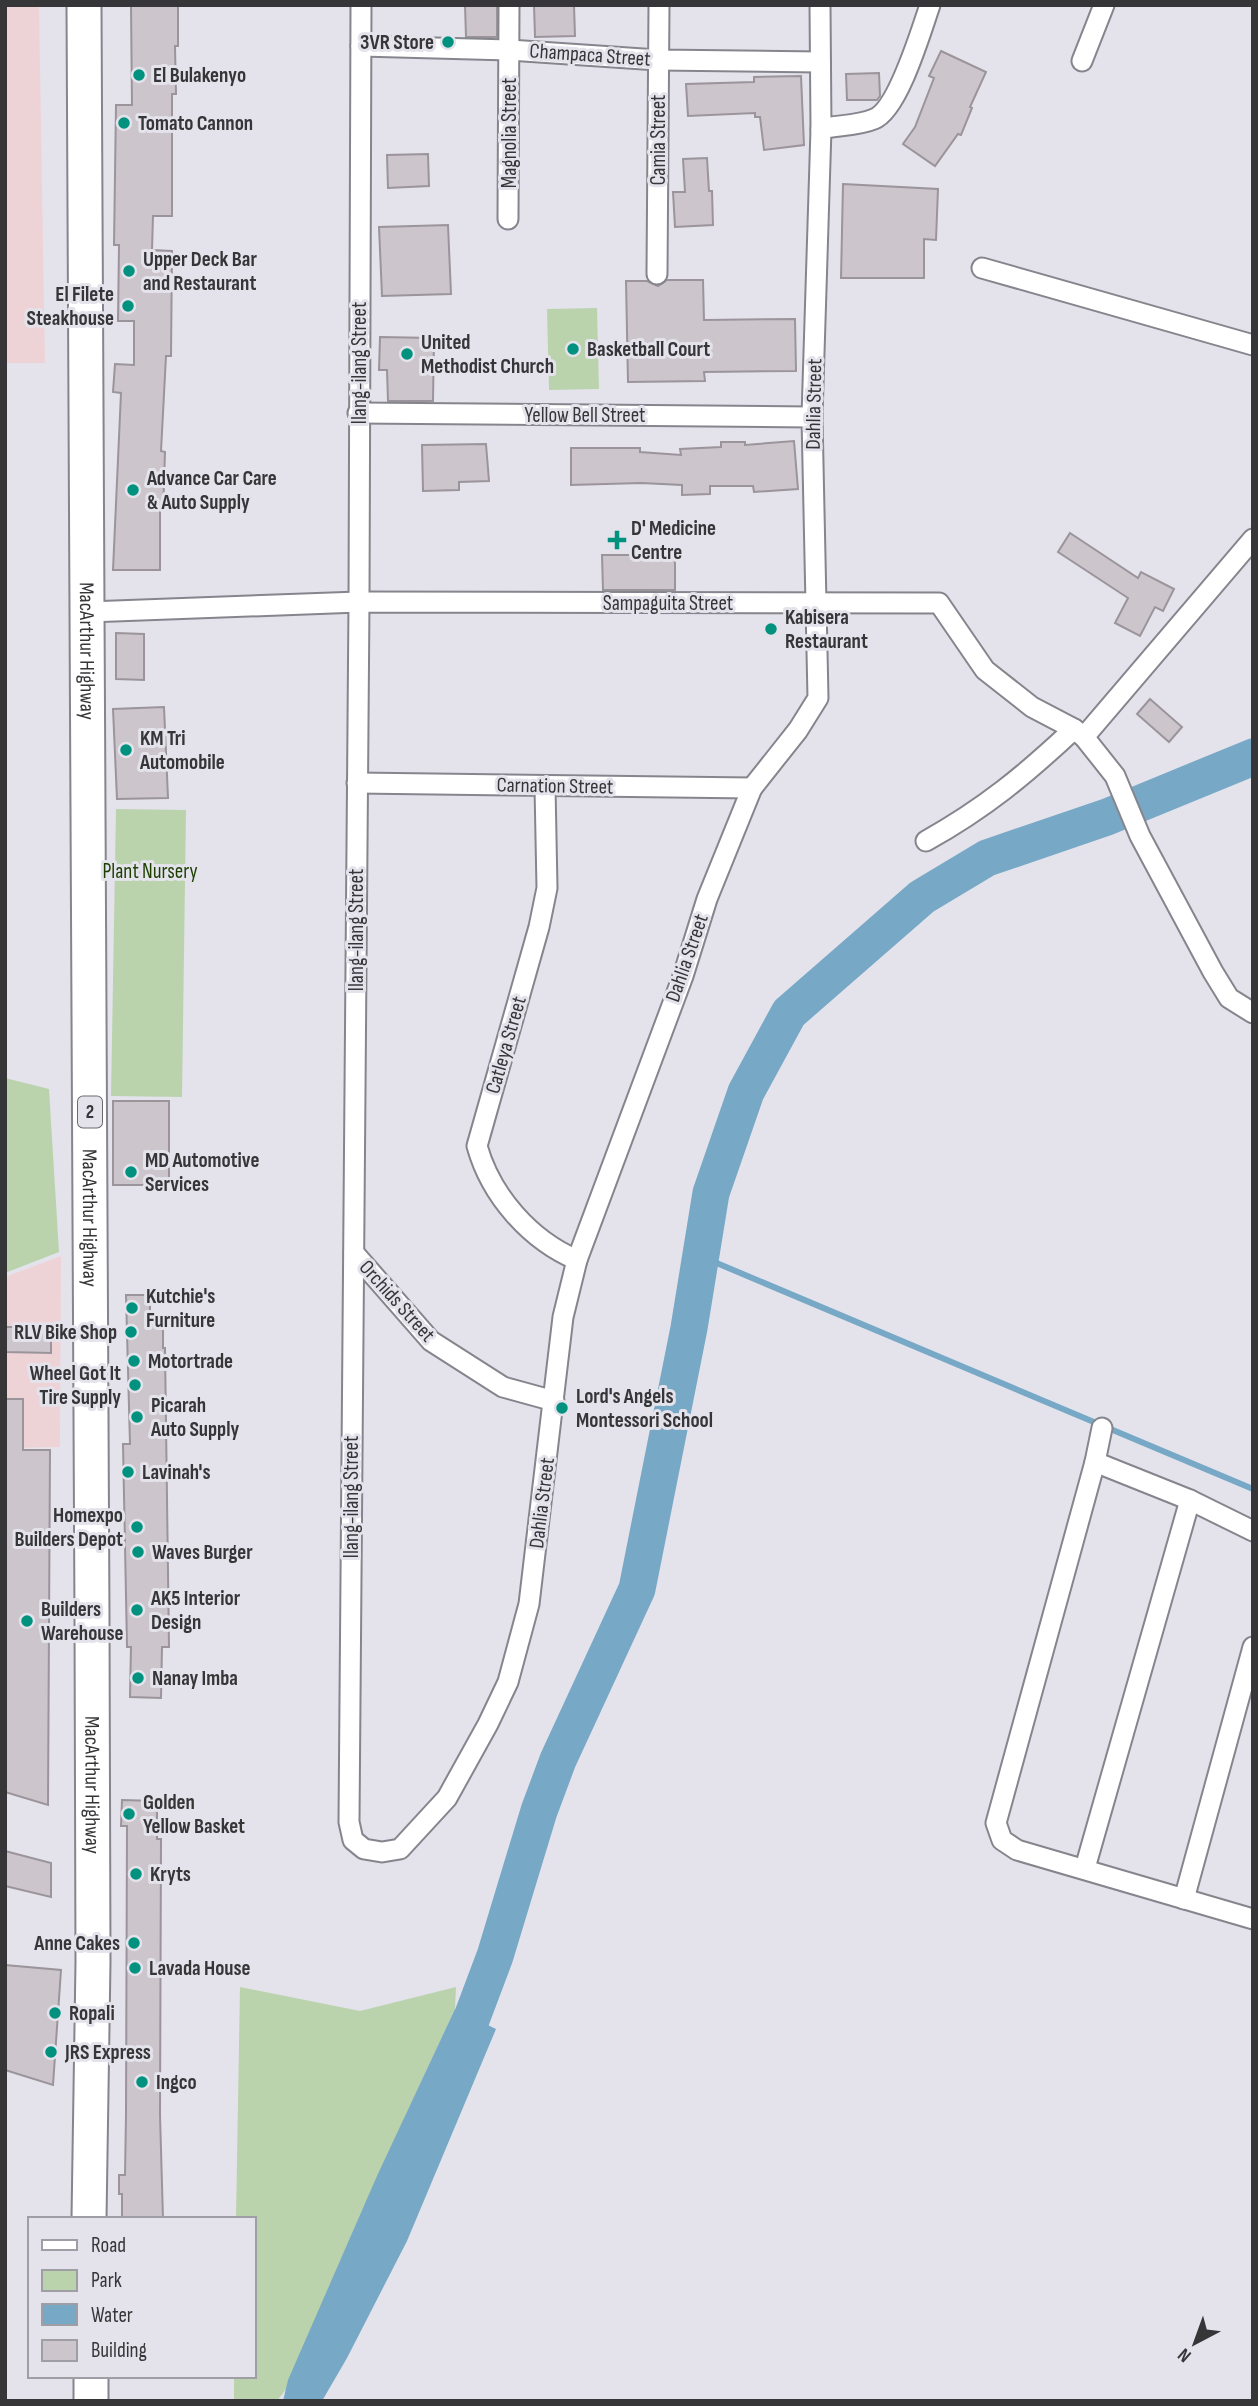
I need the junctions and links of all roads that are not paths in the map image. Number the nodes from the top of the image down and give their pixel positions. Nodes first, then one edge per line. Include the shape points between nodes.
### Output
1 (85, 5) edge
2 (361, 5) edge
3 (509, 5) edge
4 (659, 5) edge
5 (820, 5) edge
6 (930, 5) edge
7 (1104, 5) edge
8 (361, 46) junction
9 (509, 50) junction
10 (659, 60) junction
11 (1082, 61) dead end
12 (820, 62) junction
13 (821, 128) junction
14 (508, 219) dead end
15 (982, 268) dead end
16 (657, 274) dead end
17 (1253, 345) edge
18 (358, 413) junction
19 (812, 417) junction
20 (1253, 538) edge
21 (359, 602) junction
22 (816, 603) junction
23 (88, 612) junction
24 (1079, 733) junction
25 (358, 783) junction
26 (545, 787) junction
27 (752, 788) junction
28 (926, 841) dead end
29 (1253, 1013) edge
30 (354, 1253) junction
31 (577, 1260) junction
32 (554, 1401) junction
33 (1102, 1428) dead end
34 (1095, 1462) junction
35 (1190, 1500) junction
36 (1253, 1531) edge
37 (1253, 1647) edge
38 (364, 1849) joint
39 (1085, 1868) junction
40 (1184, 1899) junction
41 (1253, 1919) edge
42 (89, 2217) edge
43 (91, 2378) edge
44 (91, 2401) edge

1 - 23 highway, MacArthur Highway / 2
2 - 8 street, Ilang-ilang Street
3 - 9 street, Magnolia Street
4 - 10 street, Camia Street
5 - 12 street, Dahlia Street
6 - 13 street via 887,110 875,119
7 - 11 street
8 - 9 street, Champaca Street
8 - 18 street, Ilang-ilang Street
9 - 10 street, Champaca Street
9 - 14 street, Magnolia Street
10 - 12 street, Champaca Street
10 - 16 street, Camia Street
12 - 13 street, Dahlia Street
13 - 19 street, Dahlia Street
15 - 17 street
18 - 19 street, Yellow Bell Street
18 - 21 street, Ilang-ilang Street
19 - 22 street, Dahlia Street
20 - 24 street
21 - 22 street, Sampaguita Street
21 - 23 street, Sampaguita Street
21 - 25 street, Ilang-ilang Street
22 - 24 street, Sampaguita Street via 939,603 985,670 1032,706
22 - 27 street, Dahlia Street via 818,698
23 - 42 highway, MacArthur Highway / 2 via 93,1921
24 - 28 street via 1005,791
24 - 29 street, Sampaguita Street via 1115,776 1138,830 1229,998
25 - 26 street, Carnation Street
25 - 30 street, Ilang-ilang Street
26 - 27 street, Carnation Street
26 - 31 street, Catleya Street via 547,888 477,1146 483,1170 518,1219 561,1254
27 - 31 street, Dahlia Street via 707,899 683,976
30 - 32 street, Orchids Street via 431,1341 503,1387
30 - 38 street, Ilang-ilang Street via 349,1822 353,1840
31 - 32 street, Dahlia Street via 563,1317
32 - 38 street, Dahlia Street via 529,1604 508,1682 447,1798 400,1849
33 - 34 street
34 - 35 street
34 - 39 street via 996,1822 1002,1839 1017,1850
35 - 36 street
35 - 39 street
37 - 40 street
39 - 40 street
40 - 41 street
43 - 44 highway

